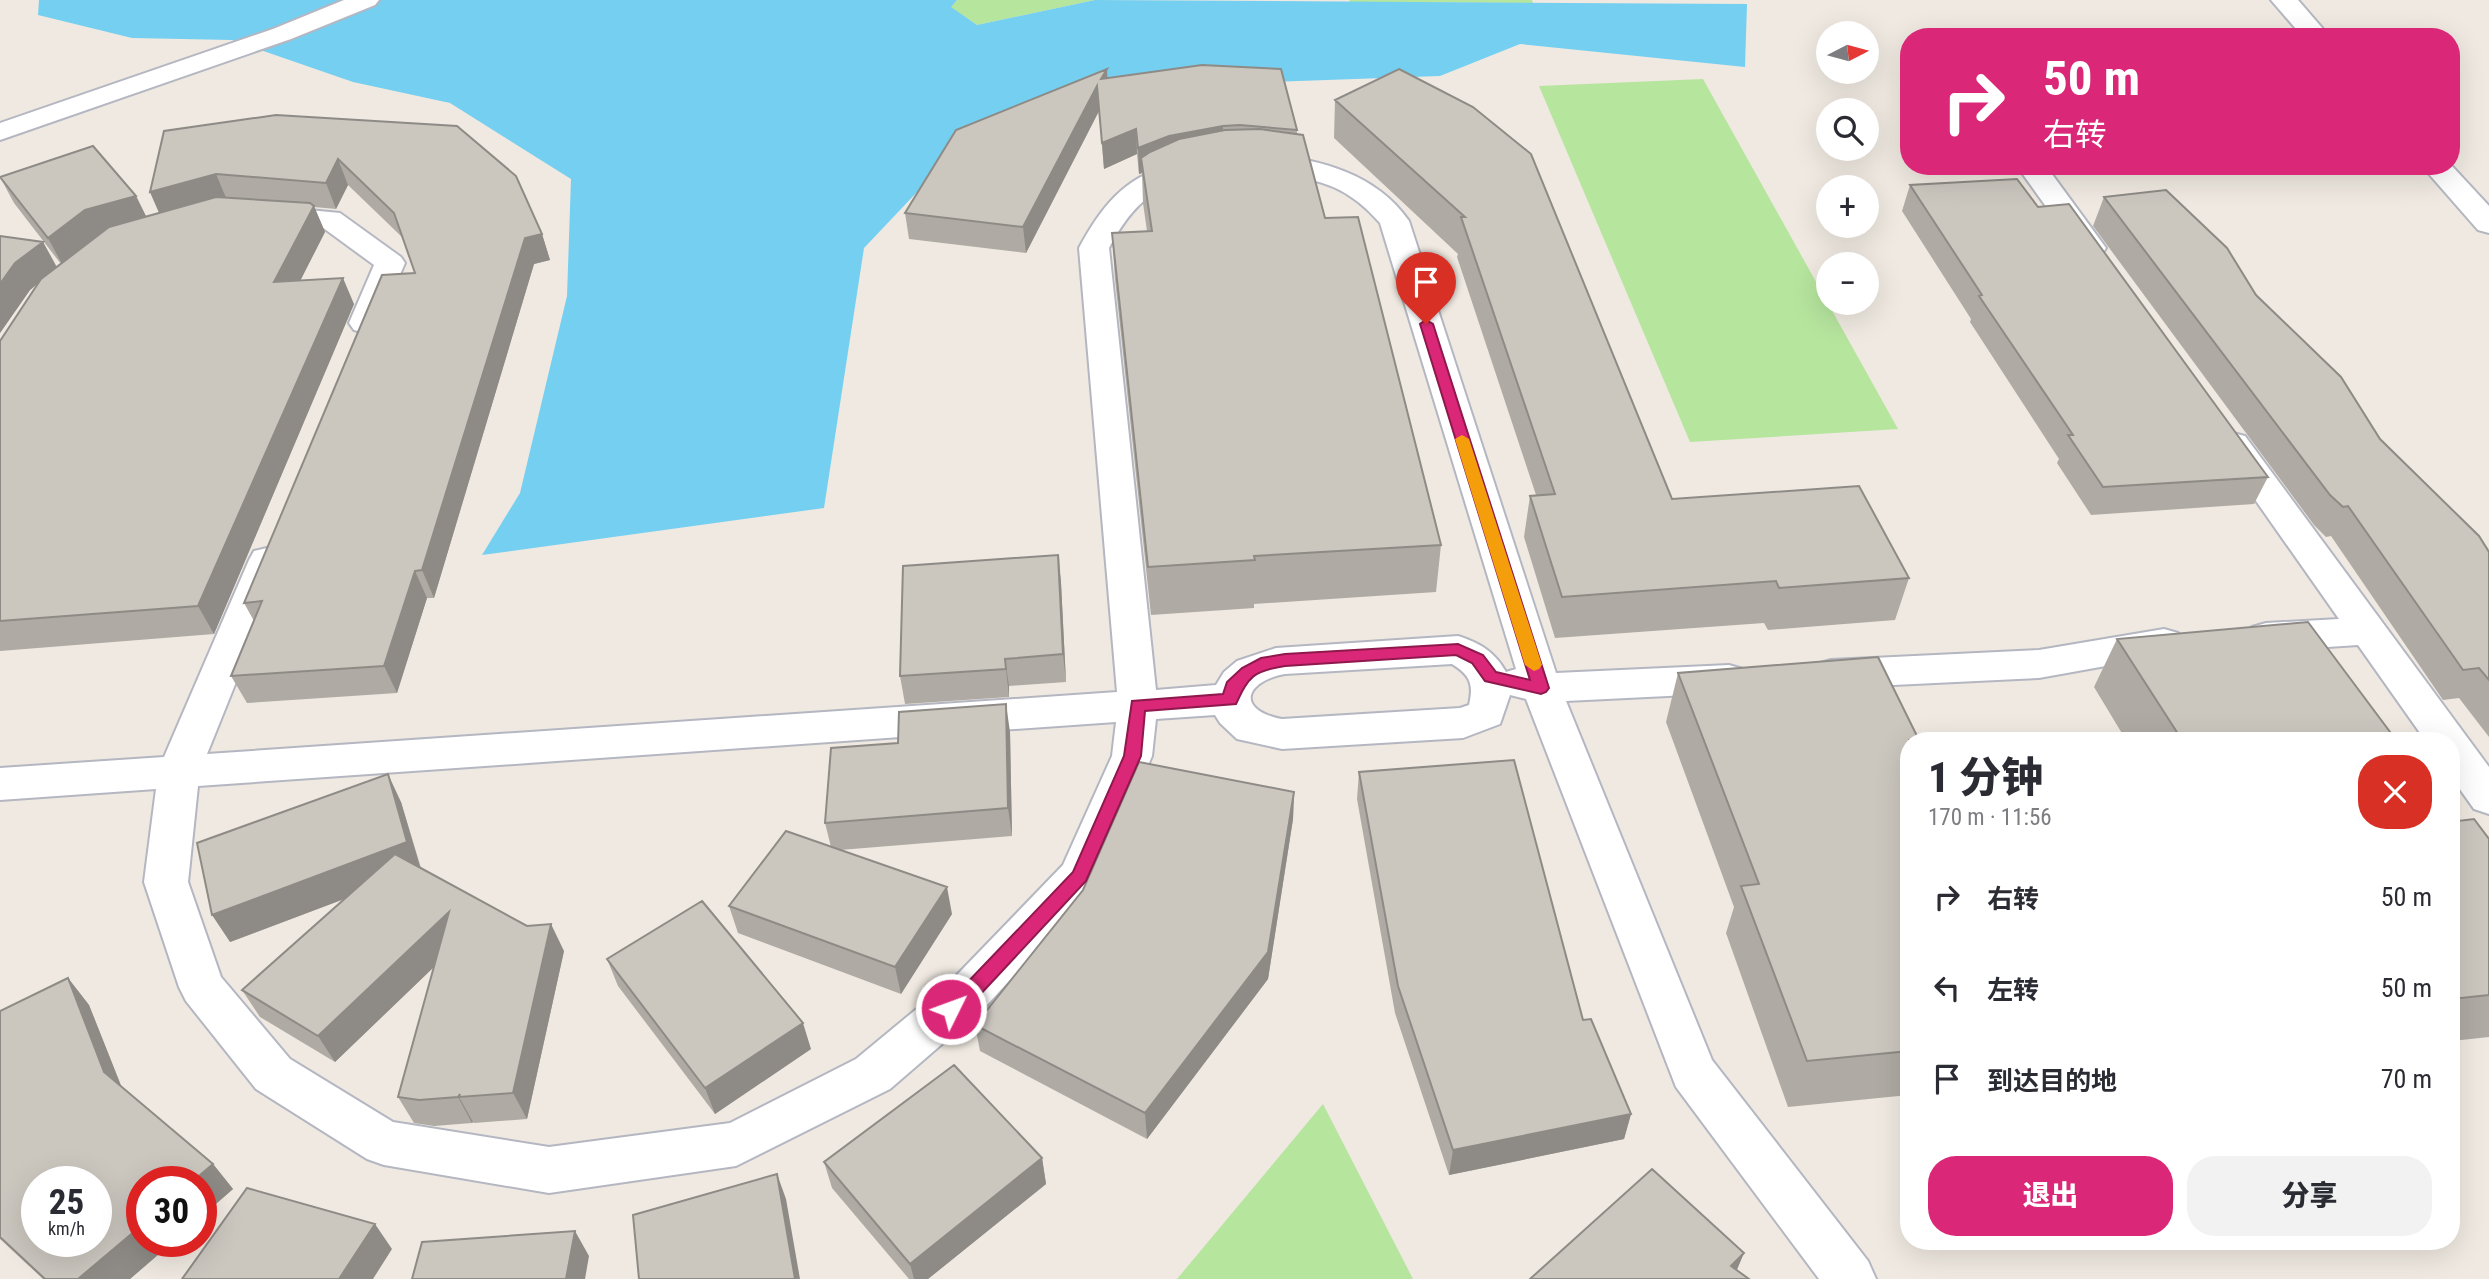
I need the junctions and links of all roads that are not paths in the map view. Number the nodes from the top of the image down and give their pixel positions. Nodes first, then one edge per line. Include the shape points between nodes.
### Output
1 (366, 0) edge
2 (2284, 0) edge
3 (2309, 28) edge
4 (0, 132) edge
5 (2037, 175) edge
6 (2444, 175) edge
7 (240, 213) edge
8 (2489, 224) edge
9 (2111, 277) edge
10 (353, 352) edge
11 (2216, 421) edge
12 (279, 530) edge
13 (2368, 631) junction
14 (2236, 639) edge
15 (2196, 641) edge
16 (1491, 677) junction
17 (1541, 688) junction
18 (1230, 699) junction
19 (1138, 705) junction
20 (2441, 732) edge
21 (2460, 758) edge
22 (179, 771) junction
23 (0, 784) edge
24 (2489, 798) edge
25 (1850, 1279) edge

1 - 4 street
2 - 3 street
5 - 9 street
6 - 8 street
7 - 10 street via 330,219 390,263
11 - 13 street
12 - 22 street
13 - 14 street
13 - 20 street
15 - 17 street via 2144,645 2039,664
16 - 17 street
16 - 18 street via 1477,659 1458,650 1285,660 1261,664 1248,672 1233,686
16 - 18 street via 1493,695 1486,714 1463,723 1282,734 1251,728 1234,713
17 - 19 street via 1394,221 1380,203 1334,175 1250,161 1177,172 1147,184 1109,217 1094,248
17 - 25 street via 1693,1072
18 - 19 street
19 - 22 street
19 - 22 street via 1132,756 1080,876 970,992 873,1074 736,1144 549,1170 384,1143 274,1074 202,988 166,882
21 - 24 street
22 - 23 street

